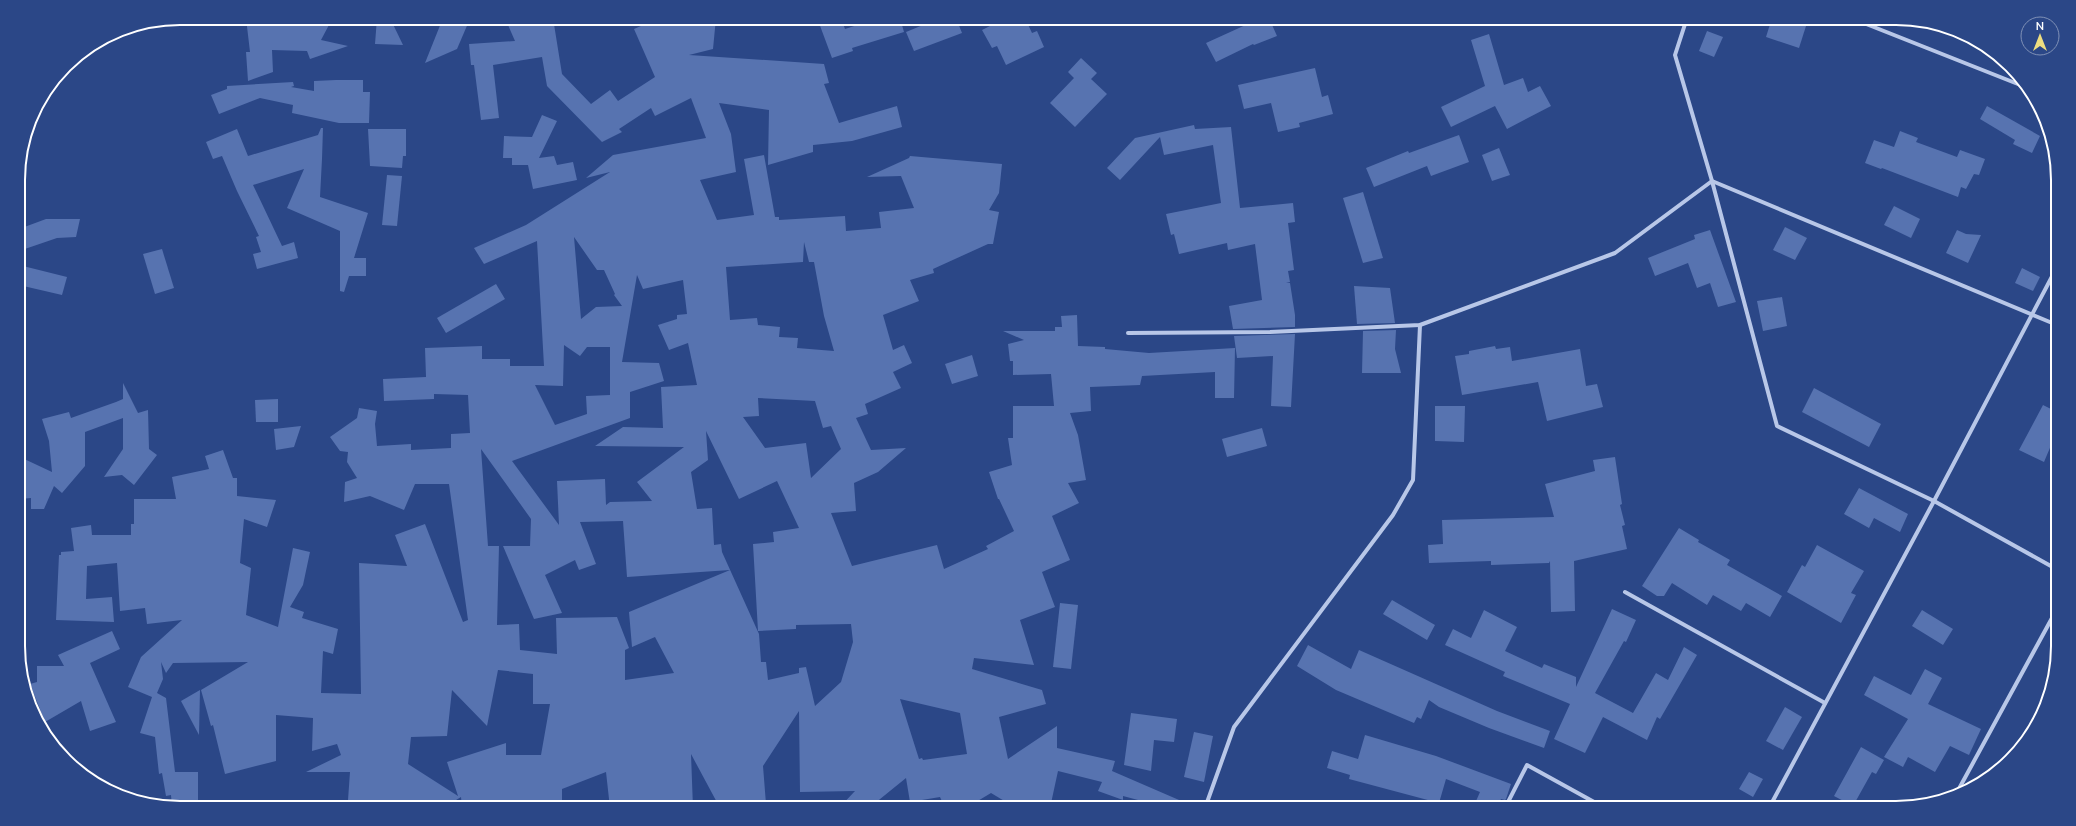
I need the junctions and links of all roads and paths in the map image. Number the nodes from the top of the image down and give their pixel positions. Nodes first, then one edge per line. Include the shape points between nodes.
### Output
1 (1685, 25) edge
2 (1869, 25) edge
3 (2017, 84) edge
4 (1712, 181) junction
5 (2051, 278) edge
6 (2032, 313) junction
7 (2051, 322) edge
8 (1420, 325) junction
9 (1128, 333) dead end
10 (1934, 501) junction
11 (2051, 566) edge
12 (1625, 592) dead end
13 (2051, 620) edge
14 (1825, 702) junction
15 (1960, 787) edge
16 (1208, 801) edge
17 (1509, 801) edge
18 (1592, 801) edge
19 (1773, 801) edge

1 - 4 street via 1675,55
2 - 3 street
4 - 6 street
4 - 8 street via 1615,253
4 - 10 street via 1777,426
5 - 6 street
6 - 7 street
6 - 10 street
8 - 9 street via 1270,332
8 - 16 street via 1413,480 1393,515 1234,727
10 - 11 street
10 - 14 street
12 - 14 street
13 - 15 street
14 - 19 street
17 - 18 street via 1527,765

